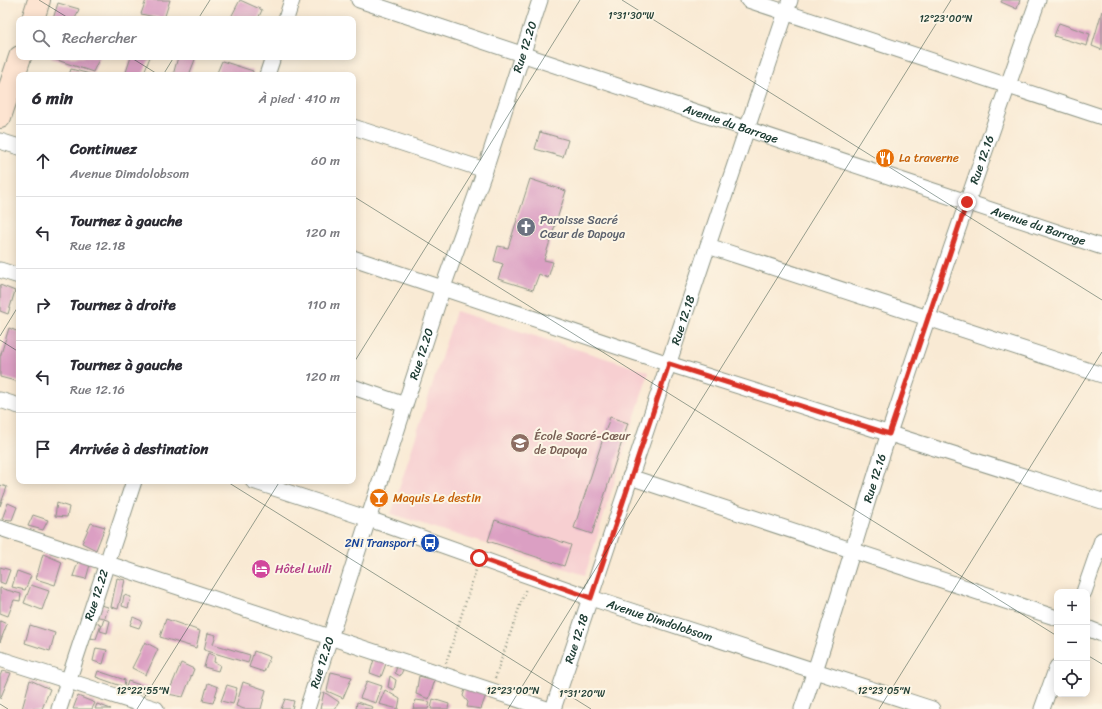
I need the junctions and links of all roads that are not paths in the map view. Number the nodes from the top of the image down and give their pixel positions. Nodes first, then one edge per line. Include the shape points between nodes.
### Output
1 (39, 0) edge
2 (292, 0) edge
3 (359, 0) edge
4 (540, 0) edge
5 (748, 0) edge
6 (1038, 0) edge
7 (788, 6) edge
8 (34, 16) edge
9 (287, 16) edge
10 (522, 54) junction
11 (19, 60) edge
12 (272, 60) edge
13 (268, 72) edge
14 (1008, 86) junction
15 (0, 117) edge
16 (1102, 117) edge
17 (356, 128) edge
18 (746, 129) junction
19 (0, 141) edge
20 (16, 146) edge
21 (485, 170) junction
22 (967, 202) junction
23 (708, 246) junction
24 (1102, 247) edge
25 (356, 259) edge
26 (0, 270) edge
27 (16, 275) edge
28 (443, 288) junction
29 (929, 317) junction
30 (669, 364) junction
31 (1102, 375) edge
32 (356, 388) edge
33 (0, 400) edge
34 (16, 405) edge
35 (405, 405) junction
36 (889, 434) junction
37 (630, 477) junction
38 (133, 484) edge
39 (262, 484) edge
40 (1102, 501) edge
41 (369, 519) junction
42 (0, 528) edge
43 (1102, 540) edge
44 (852, 551) junction
45 (107, 563) junction
46 (1085, 589) edge
47 (591, 598) junction
48 (1054, 617) edge
49 (1090, 629) edge
50 (1102, 634) edge
51 (330, 637) junction
52 (0, 659) edge
53 (816, 670) junction
54 (1054, 675) edge
55 (68, 681) junction
56 (59, 709) edge
57 (156, 709) edge
58 (307, 709) edge
59 (547, 709) edge
60 (553, 709) edge
61 (802, 709) edge
62 (932, 709) edge
63 (1042, 709) edge

1 - 8 main road
2 - 9 street
3 - 10 street, Avenue du Barrage
4 - 10 street, Rue 12.20
5 - 7 street
6 - 14 street, Rue 12.16
7 - 14 street
7 - 18 street, Rue 12.18
10 - 18 street, Avenue du Barrage
10 - 21 street, Rue 12.20
11 - 15 main road
12 - 13 street
14 - 16 street
14 - 22 street, Rue 12.16
17 - 21 street
18 - 22 street, Avenue du Barrage
18 - 23 street, Rue 12.18
19 - 20 street
21 - 28 street, Rue 12.20
22 - 24 street, Avenue du Barrage
22 - 29 street, Rue 12.16
23 - 29 street
23 - 30 street, Rue 12.18
25 - 28 street
26 - 27 street
28 - 30 street
28 - 35 street, Rue 12.20
29 - 31 street
29 - 36 street, Rue 12.16
30 - 36 street
30 - 37 street, Rue 12.18
32 - 35 street
33 - 34 street
35 - 41 street, Rue 12.20
36 - 40 street
36 - 44 street, Rue 12.16
37 - 44 street
37 - 47 street, Rue 12.18
38 - 45 street, Rue 12.22
39 - 41 street, Avenue Dimdolobsom
41 - 47 street, Avenue Dimdolobsom
41 - 51 street, Rue 12.20
42 - 45 street
43 - 46 street
44 - 48 street
44 - 53 street, Rue 12.16
45 - 51 street
45 - 55 street, Rue 12.22
47 - 53 street, Avenue Dimdolobsom
47 - 60 street, Rue 12.18
49 - 50 street
51 - 58 street, Rue 12.20
51 - 59 street
52 - 55 street
53 - 61 street, Rue 12.16
53 - 62 street, Avenue Dimdolobsom
54 - 63 street
55 - 56 street, Rue 12.22
55 - 57 street

